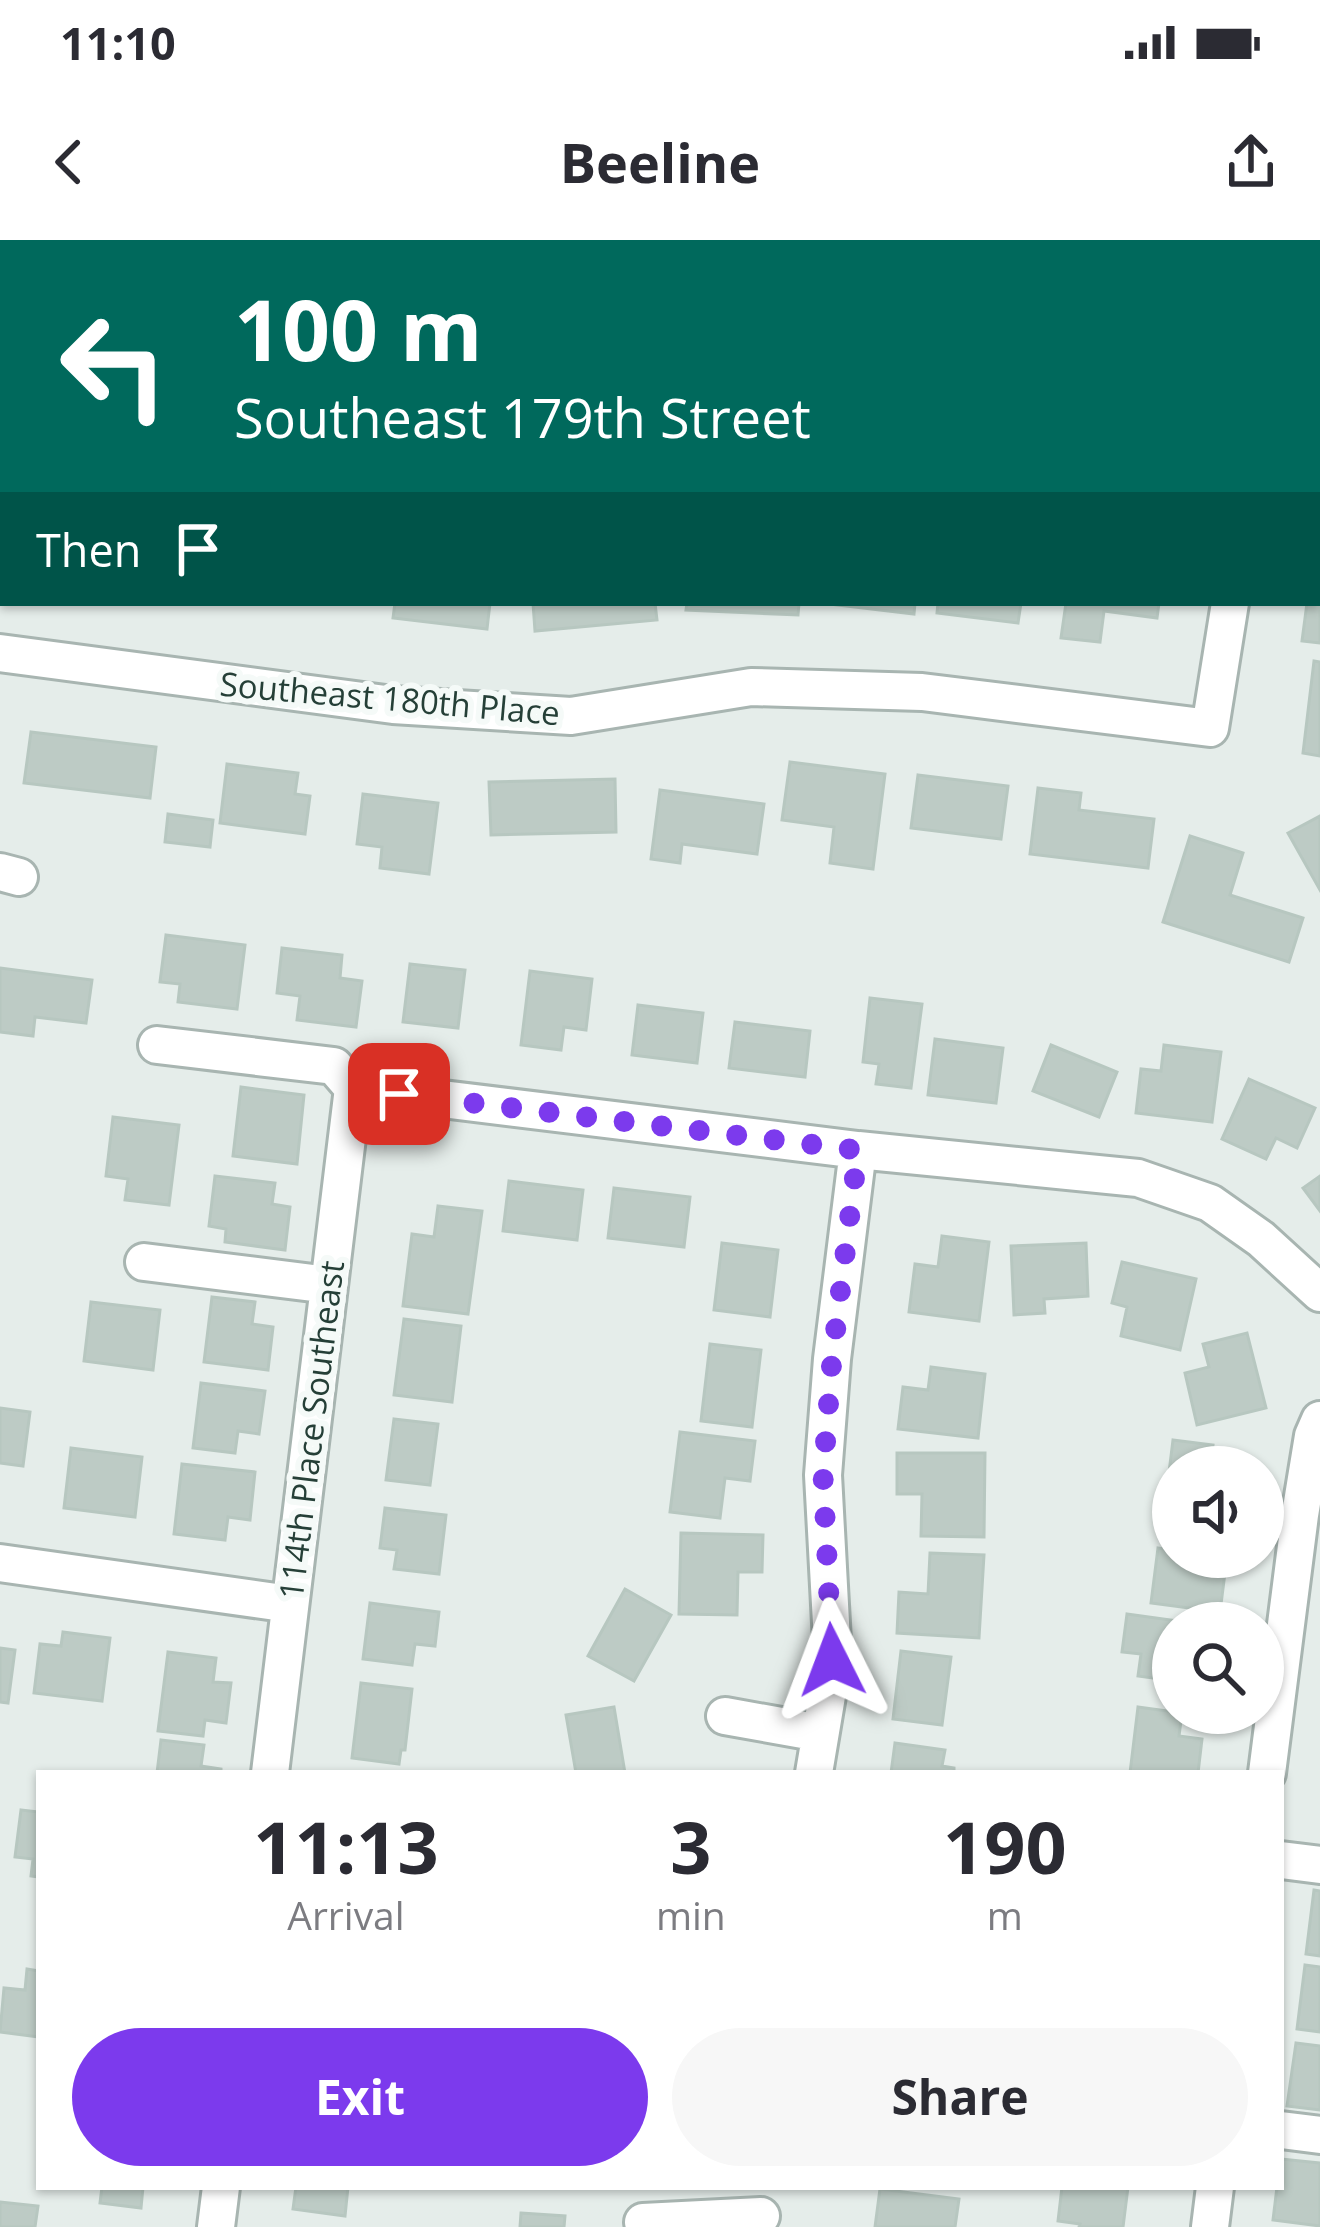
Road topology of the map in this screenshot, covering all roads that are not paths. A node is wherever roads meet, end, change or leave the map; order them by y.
1 (1230, 606) edge
2 (0, 653) edge
3 (157, 1045) dead end
4 (353, 1088) junction
5 (858, 1150) junction
6 (144, 1262) dead end
7 (329, 1285) junction
8 (1320, 1293) edge
9 (1320, 1420) edge
10 (0, 1563) edge
11 (1305, 1590) edge
12 (290, 1604) junction
13 (724, 1716) dead end
14 (820, 1733) junction
15 (270, 1770) edge
16 (814, 1770) edge
17 (1268, 1770) edge
18 (1284, 1860) edge
19 (1320, 1865) edge
20 (1284, 2130) edge
21 (1320, 2135) edge
22 (221, 2190) edge
23 (1215, 2190) edge
24 (643, 2212) edge
25 (761, 2216) dead end
26 (216, 2227) edge
27 (1210, 2227) edge

1 - 2 street, Southeast 180th Place
3 - 4 street
4 - 5 street
4 - 7 street, 114th Place Southeast
5 - 8 street
5 - 14 street
6 - 7 street
7 - 12 street, 114th Place Southeast
9 - 11 street
10 - 12 street
11 - 17 street
12 - 15 street, 114th Place Southeast
13 - 14 street
14 - 16 street
18 - 19 street
20 - 21 street
22 - 26 street
23 - 27 street
24 - 25 street

